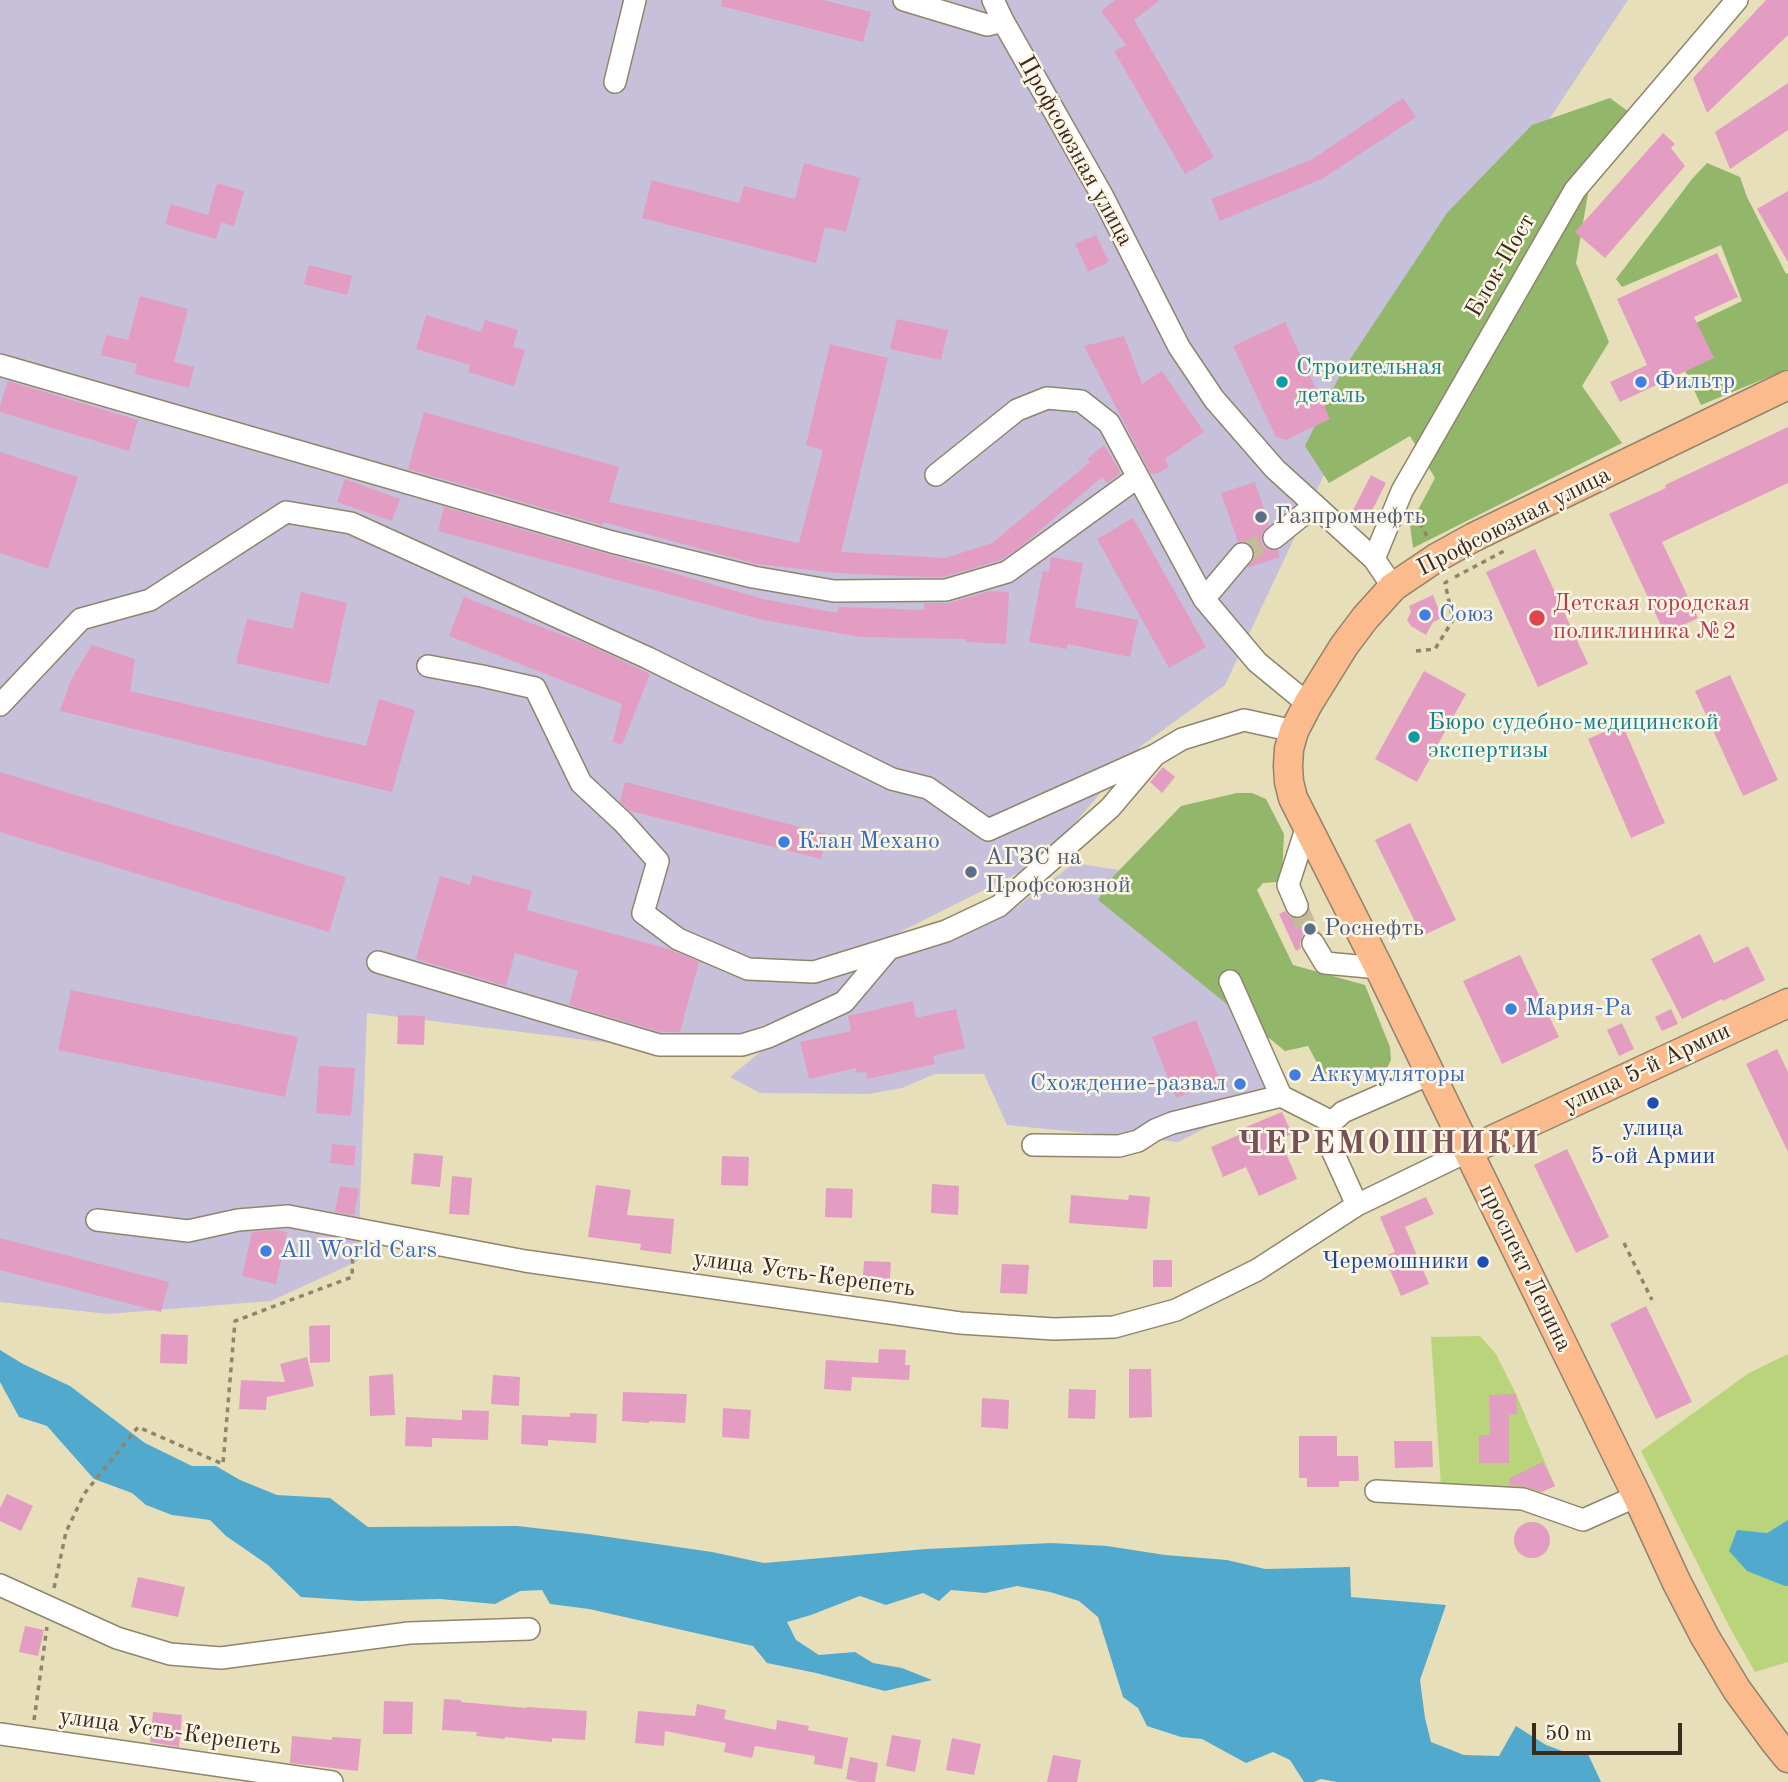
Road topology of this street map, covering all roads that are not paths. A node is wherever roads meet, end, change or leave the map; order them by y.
1 (635, 0) edge
2 (904, 0) edge
3 (993, 0) edge
4 (1737, 0) edge
5 (1003, 21) junction
6 (615, 82) dead end
7 (0, 365) edge
8 (1788, 385) edge
9 (936, 475) dead end
10 (1138, 477) junction
11 (1315, 505) junction
12 (1274, 538) tunnel mouth
13 (1242, 554) tunnel mouth
14 (1374, 559) junction
15 (1393, 587) junction
16 (1204, 599) junction
17 (428, 666) dead end
18 (1308, 704) junction
19 (0, 705) edge
20 (1294, 731) junction
21 (1155, 755) junction
22 (1288, 766) joint
23 (1307, 827) junction
24 (1297, 906) tunnel mouth
25 (1314, 943) tunnel mouth
26 (888, 950) junction
27 (378, 962) dead end
28 (1379, 968) junction
29 (1230, 981) dead end
30 (1788, 1003) edge
31 (1430, 1074) junction
32 (1280, 1096) junction
33 (1332, 1122) junction
34 (1034, 1145) dead end
35 (1468, 1152) junction
36 (1357, 1205) junction
37 (97, 1220) dead end
38 (1376, 1491) dead end
39 (1637, 1496) junction
40 (0, 1585) edge
41 (529, 1629) dead end
42 (0, 1734) edge
43 (1788, 1758) edge
44 (332, 1782) edge

1 - 6 street
2 - 5 street
3 - 5 street, Профсоюзная улица
4 - 14 street, Блок-Пост
5 - 11 street, Профсоюзная улица
7 - 10 street
8 - 15 main road, Профсоюзная улица
9 - 10 street
10 - 16 street
11 - 12 street
11 - 14 street, Профсоюзная улица
13 - 16 street
14 - 15 street
15 - 18 main road, Профсоюзная улица
16 - 18 street
17 - 26 street
18 - 20 main road, Профсоюзная улица
19 - 21 street
20 - 21 street
20 - 22 main road, Профсоюзная улица
21 - 26 street
22 - 23 main road, проспект Ленина
23 - 24 street
23 - 28 main road, проспект Ленина
25 - 28 street
26 - 27 street
28 - 31 main road, проспект Ленина
29 - 32 street
30 - 35 main road, улица 5-й Армии
31 - 33 street
31 - 35 main road, проспект Ленина
32 - 33 street
32 - 34 street
33 - 36 street
35 - 36 street, улица Усть-Керепеть
35 - 39 main road, проспект Ленина
36 - 37 street, улица Усть-Керепеть
38 - 39 street
39 - 43 main road, проспект Ленина
40 - 41 street
42 - 44 street, улица Усть-Керепеть

